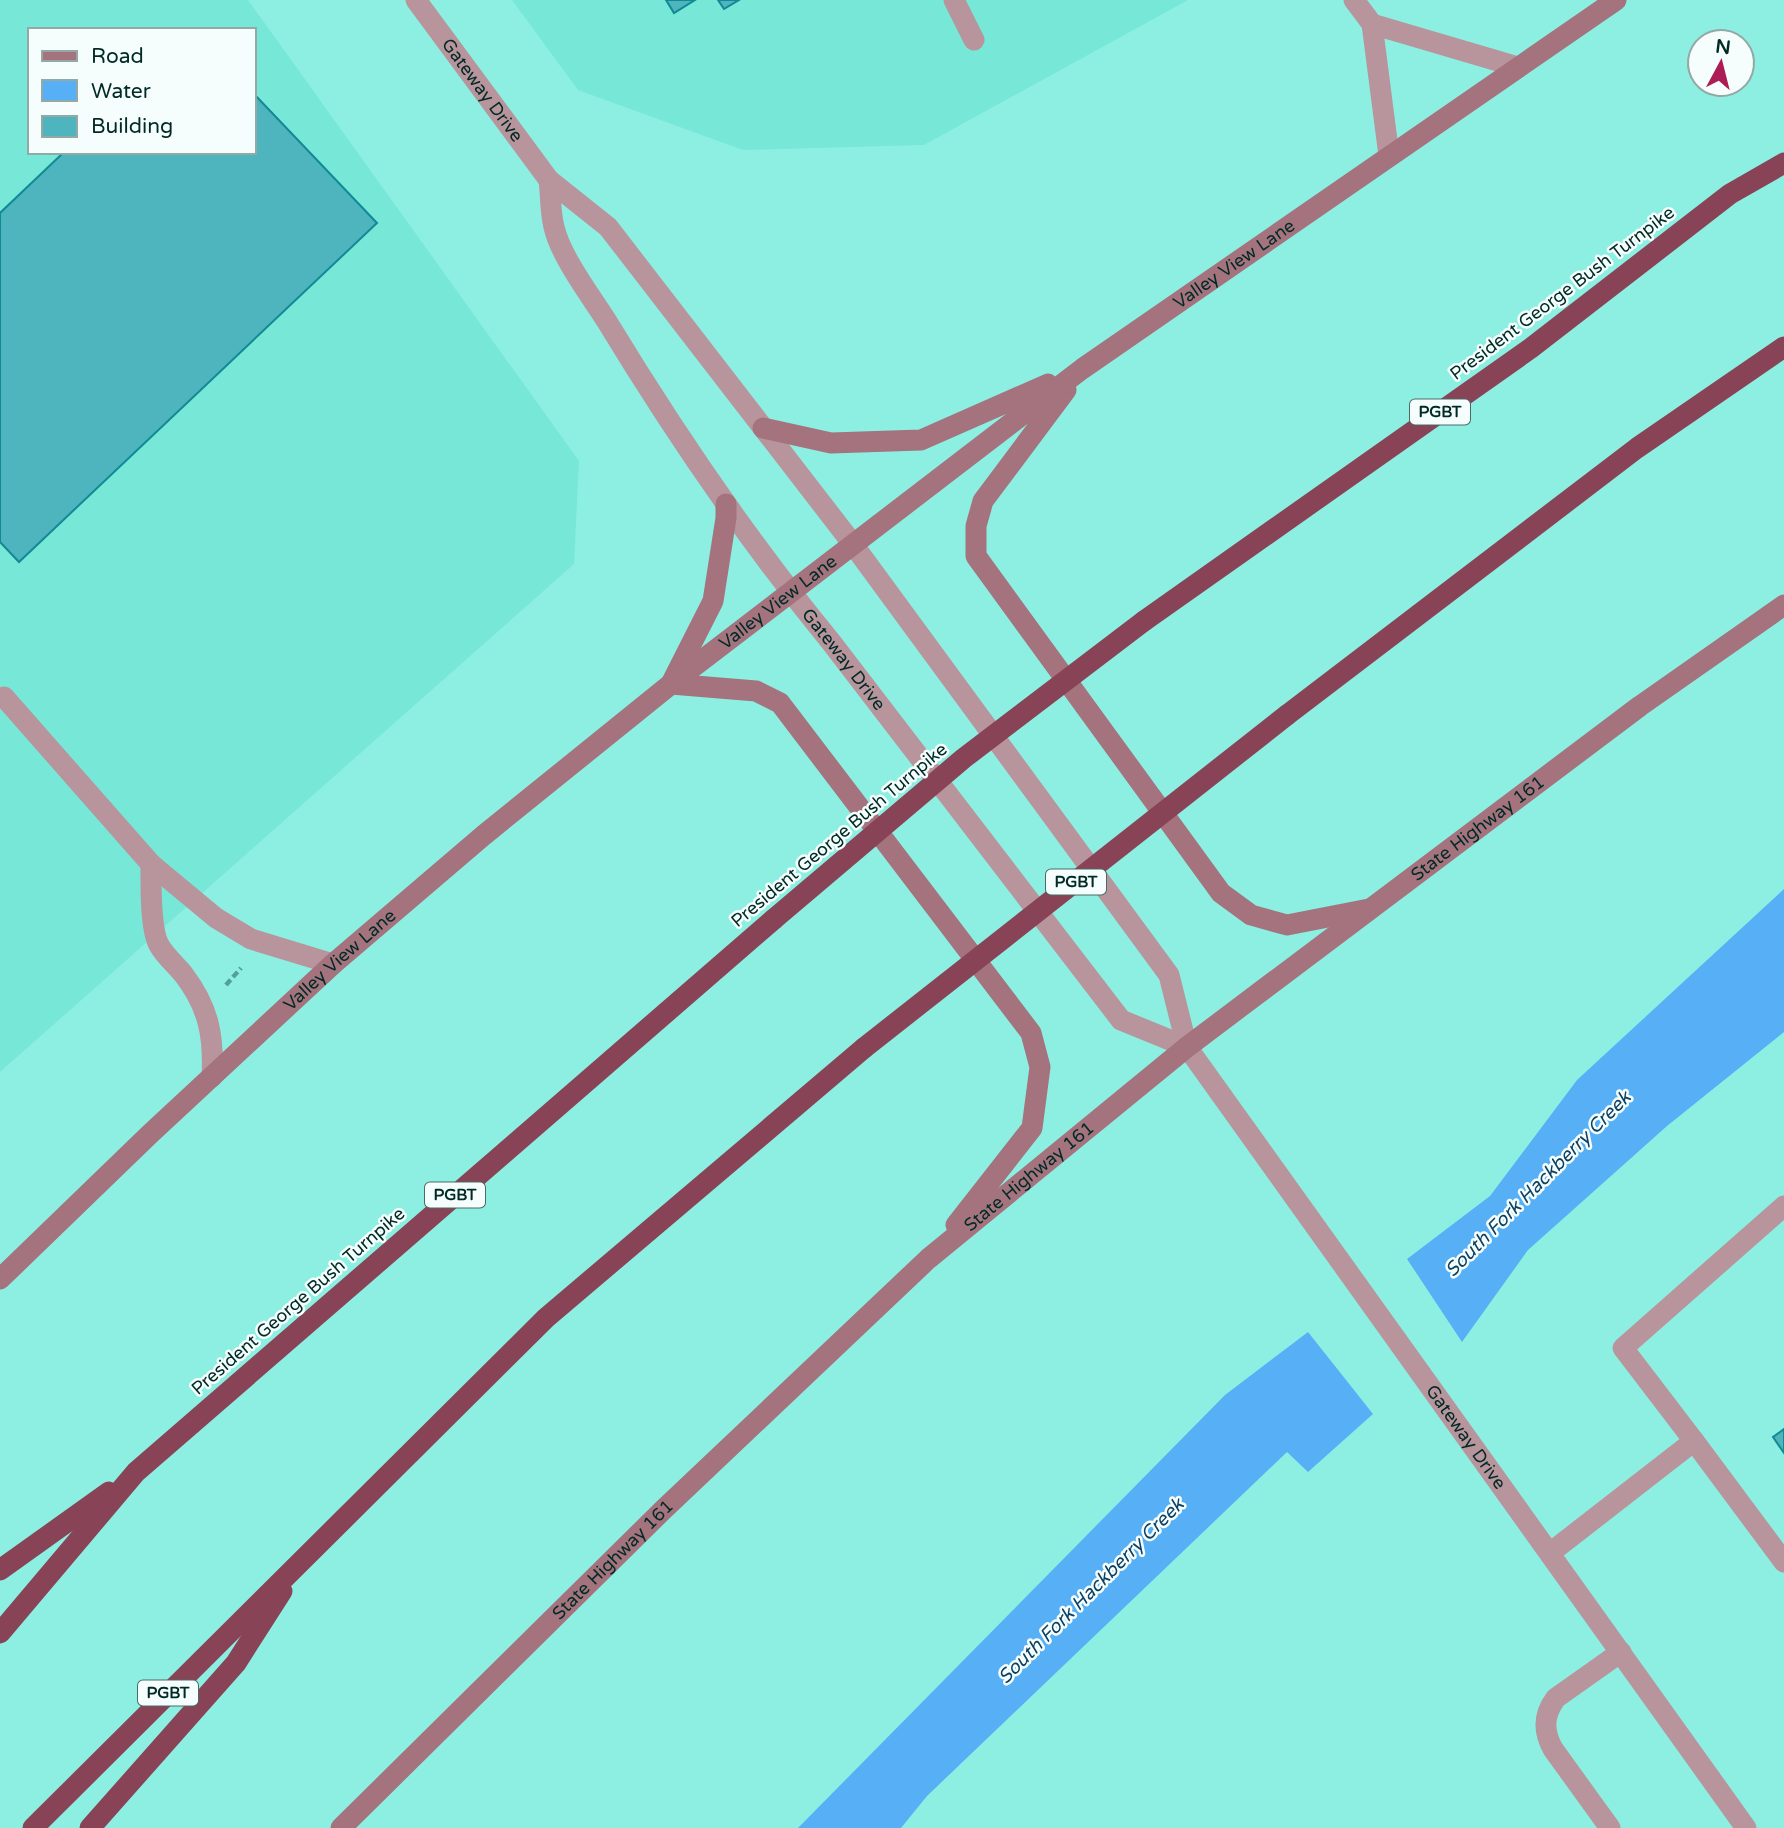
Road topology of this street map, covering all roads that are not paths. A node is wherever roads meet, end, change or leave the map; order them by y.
1 (416, 0) edge
2 (954, 0) edge
3 (1354, 0) edge
4 (1616, 0) edge
5 (1372, 24) junction
6 (974, 40) dead end
7 (1518, 67) junction
8 (1784, 149) edge
9 (1389, 156) junction
10 (1784, 163) edge
11 (549, 180) junction
12 (1730, 194) junction
13 (1784, 347) edge
14 (1082, 369) junction
15 (763, 428) junction
16 (726, 504) junction
17 (852, 544) junction
18 (790, 592) junction
19 (1784, 605) edge
20 (671, 684) junction
21 (4, 697) dead end
22 (151, 864) junction
23 (1374, 908) junction
24 (333, 964) junction
25 (1187, 1046) junction
26 (212, 1077) junction
27 (1784, 1206) edge
28 (928, 1259) junction
29 (0, 1279) edge
30 (1694, 1441) junction
31 (136, 1472) junction
32 (1550, 1553) junction
33 (303, 1557) junction
34 (1784, 1562) edge
35 (0, 1570) edge
36 (0, 1633) edge
37 (1621, 1652) junction
38 (33, 1828) edge
39 (90, 1828) edge
40 (341, 1828) edge
41 (1610, 1828) edge
42 (1745, 1828) edge

1 - 11 street, Gateway Drive
2 - 6 street
3 - 5 street
4 - 7 main road, Valley View Lane
5 - 7 street
5 - 9 street
7 - 9 main road, Valley View Lane
8 - 12 highway
9 - 14 main road, Valley View Lane
10 - 12 highway, President George Bush Turnpike / PGBT
11 - 15 street, Gateway Drive
11 - 16 street, Gateway Drive
12 - 31 highway, President George Bush Turnpike / PGBT, bridge
13 - 33 highway, PGBT, bridge
14 - 15 main road
14 - 17 main road, Valley View Lane
14 - 23 main road
15 - 17 street, Gateway Drive
16 - 18 street, Gateway Drive
16 - 20 main road
17 - 18 main road, Valley View Lane
17 - 25 street, Gateway Drive
18 - 20 main road, Valley View Lane
18 - 25 street, Gateway Drive
19 - 23 main road, State Highway 161
20 - 24 main road, Valley View Lane
20 - 28 main road
21 - 22 street
22 - 24 street
22 - 26 street
23 - 25 main road, State Highway 161
24 - 26 main road, Valley View Lane
25 - 28 main road, State Highway 161
25 - 32 street, Gateway Drive
26 - 29 main road, Valley View Lane
27 - 30 street
28 - 40 main road, State Highway 161
30 - 32 street
30 - 34 street
31 - 35 highway
31 - 36 highway, President George Bush Turnpike / PGBT
32 - 37 street, Gateway Drive
33 - 38 highway, PGBT
33 - 39 highway
37 - 41 street
37 - 42 street, Gateway Drive

